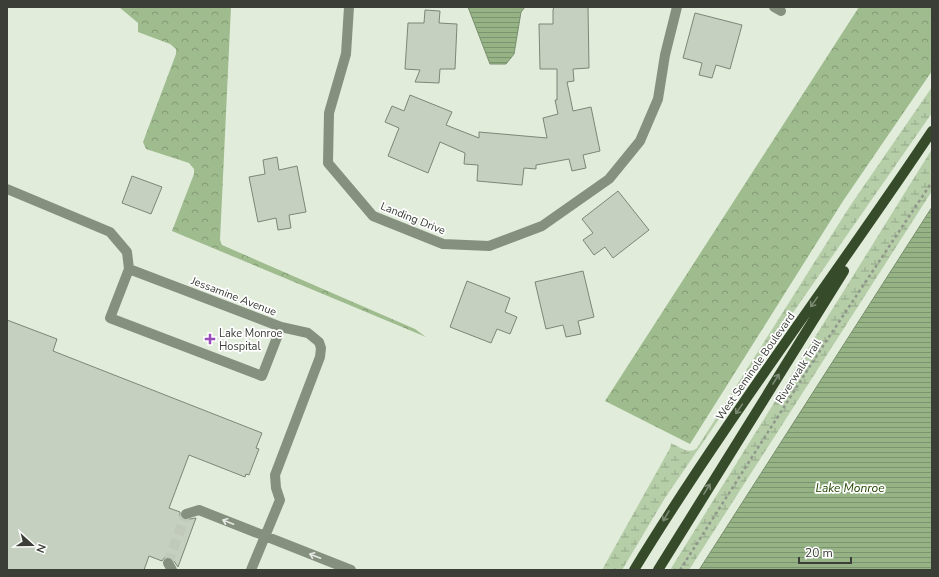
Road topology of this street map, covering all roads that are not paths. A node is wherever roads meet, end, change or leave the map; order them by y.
1 (349, 7) edge
2 (677, 7) edge
3 (932, 131) edge
4 (900, 179) junction
5 (7, 189) edge
6 (129, 269) junction
7 (281, 327) junction
8 (186, 514) dead end
9 (264, 537) junction
10 (251, 570) edge
11 (351, 570) edge
12 (634, 570) edge
13 (658, 570) edge

1 - 2 street, Landing Drive
3 - 4 main road, West Seminole Boulevard
4 -> 12 main road, West Seminole Boulevard
13 -> 4 main road, West Seminole Boulevard
5 - 6 street
6 - 7 street, Jessamine Avenue
6 - 7 street, Jessamine Avenue
7 - 9 street
9 -> 8 street
9 - 10 street
11 -> 9 street

